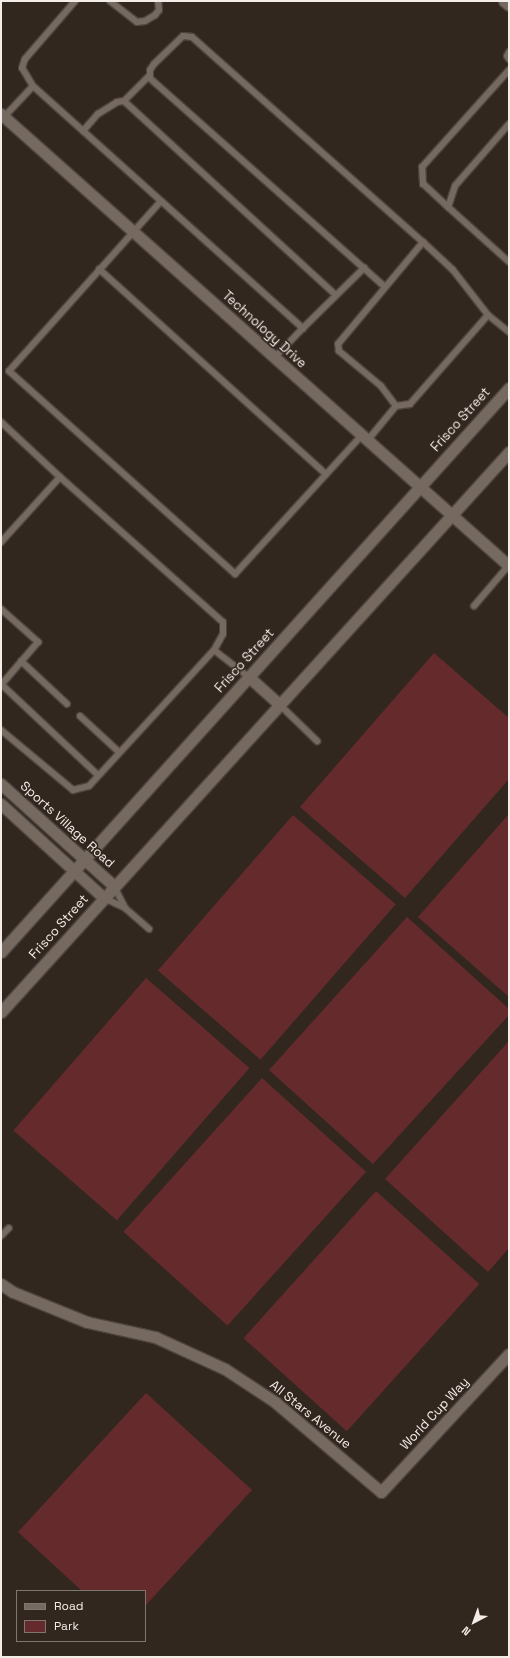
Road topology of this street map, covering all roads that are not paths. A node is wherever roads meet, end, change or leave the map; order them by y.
1 (75, 1) edge
2 (110, 1) edge
3 (158, 1) edge
4 (504, 1) edge
5 (509, 5) edge
6 (509, 52) edge
7 (509, 59) edge
8 (509, 70) edge
9 (148, 76) junction
10 (33, 86) junction
11 (124, 102) junction
12 (3, 116) edge
13 (509, 124) edge
14 (83, 131) junction
15 (161, 201) junction
16 (448, 207) junction
17 (132, 231) junction
18 (423, 242) junction
19 (509, 262) edge
20 (364, 268) junction
21 (99, 269) junction
22 (385, 287) junction
23 (336, 295) junction
24 (488, 315) junction
25 (303, 328) junction
26 (509, 332) edge
27 (274, 358) junction
28 (509, 388) edge
29 (396, 406) junction
30 (1, 422) edge
31 (364, 439) junction
32 (509, 452) edge
33 (326, 474) junction
34 (60, 477) junction
35 (419, 488) junction
36 (450, 515) junction
37 (1, 542) edge
38 (509, 566) edge
39 (474, 606) dead end
40 (1, 609) edge
41 (214, 650) junction
42 (21, 661) junction
43 (250, 678) junction
44 (1, 685) edge
45 (67, 704) dead end
46 (280, 705) junction
47 (80, 716) dead end
48 (1, 730) edge
49 (317, 741) dead end
50 (119, 752) junction
51 (98, 775) junction
52 (1, 784) edge
53 (1, 804) edge
54 (85, 860) junction
55 (74, 871) junction
56 (114, 886) junction
57 (104, 898) junction
58 (125, 908) junction
59 (149, 929) dead end
60 (1, 952) edge
61 (1, 1012) edge
62 (9, 1228) dead end
63 (1, 1236) edge
64 (1, 1284) edge
65 (1, 1291) edge
66 (13, 1292) junction
67 (509, 1354) edge
68 (381, 1492) joint

1 - 10 lane
2 - 3 lane
4 - 5 street
6 - 7 lane
8 - 16 lane
9 - 11 lane
9 - 18 lane
9 - 20 lane
10 - 12 lane
10 - 14 lane
11 - 14 lane
11 - 23 lane
12 - 17 street, Technology Drive
13 - 16 lane
14 - 15 lane
15 - 17 lane
15 - 25 lane
16 - 19 lane
17 - 21 lane
17 - 27 street, Technology Drive
18 - 22 lane
18 - 24 lane
20 - 22 lane
20 - 23 lane
21 - 33 lane
21 - 33 lane
22 - 29 lane
23 - 25 lane
24 - 26 lane
24 - 29 lane
25 - 27 lane
27 - 31 street, Technology Drive
28 - 35 street, Frisco Street
29 - 31 lane
30 - 34 lane
31 - 33 lane
31 - 35 street, Technology Drive
32 - 36 street, Frisco Street
34 - 37 lane
34 - 41 lane
35 - 36 street, Technology Drive
35 - 43 street, Frisco Street
36 - 38 street, Technology Drive
36 - 46 street, Frisco Street
38 - 39 lane
40 - 42 lane
41 - 43 lane
41 - 50 lane
42 - 44 lane
42 - 45 lane
43 - 46 street
43 - 54 street, Frisco Street
44 - 51 lane
46 - 49 lane
46 - 56 street, Frisco Street
47 - 50 lane
48 - 51 lane
50 - 51 lane
52 - 54 street, Sports Village Road
53 - 55 street
54 - 55 street, Frisco Street
54 - 56 street, Sports Village Road
55 - 57 street
55 - 60 street, Frisco Street
56 - 57 street, Frisco Street
56 - 58 lane
57 - 58 lane
57 - 61 street, Frisco Street
58 - 59 lane
62 - 63 lane
64 - 66 street, All Stars Avenue
65 - 66 street, All Stars Avenue
66 - 68 street, All Stars Avenue
67 - 68 street, World Cup Way

